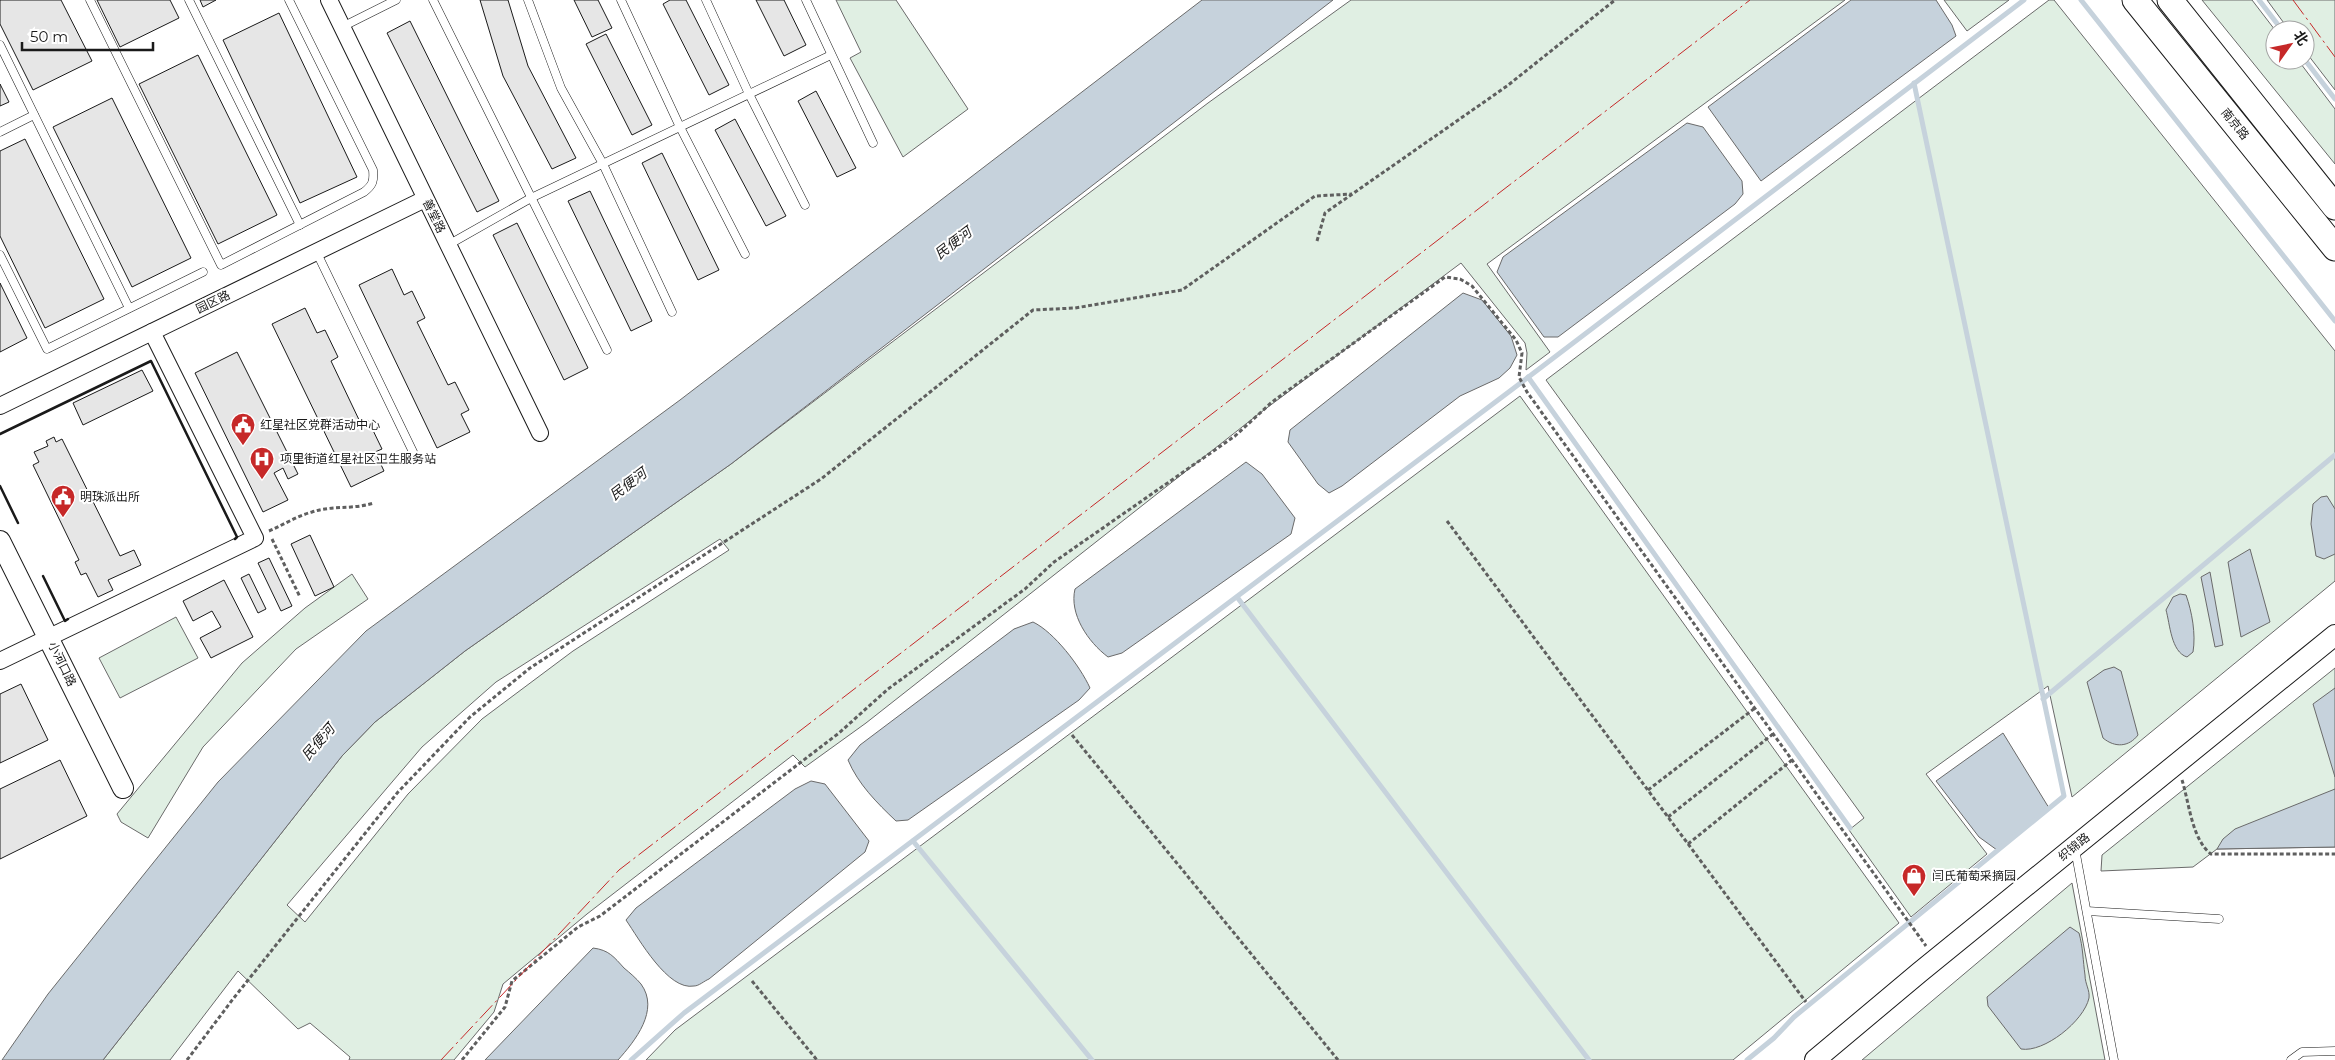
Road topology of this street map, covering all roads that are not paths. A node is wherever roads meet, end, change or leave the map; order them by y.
1 (90, 0) edge
2 (190, 0) edge
3 (289, 0) edge
4 (329, 0) edge
5 (396, 0) edge
6 (433, 0) edge
7 (528, 0) edge
8 (621, 0) edge
9 (706, 0) edge
10 (806, 0) edge
11 (2135, 0) edge
12 (2170, 0) edge
13 (342, 27) junction
14 (0, 44) edge
15 (831, 55) junction
16 (749, 94) junction
17 (34, 115) junction
18 (680, 127) junction
19 (0, 132) edge
20 (874, 143) dead end
21 (603, 164) junction
22 (426, 198) junction
23 (531, 198) junction
24 (805, 205) dead end
25 (2335, 207) edge
26 (300, 225) junction
27 (448, 245) junction
28 (2335, 248) edge
29 (316, 251) junction
30 (0, 254) edge
31 (745, 254) dead end
32 (203, 272) dead end
33 (129, 308) junction
34 (672, 312) dead end
35 (152, 332) junction
36 (607, 350) dead end
37 (0, 406) edge
38 (540, 433) dead end
39 (414, 454) dead end
40 (0, 541) edge
41 (2335, 635) edge
42 (48, 638) junction
43 (0, 661) edge
44 (123, 788) dead end
45 (2074, 847) junction
46 (2087, 911) junction
47 (2218, 919) dead end
48 (2335, 1051) edge
49 (1815, 1060) edge
50 (2114, 1060) edge
51 (2291, 1060) edge

1 - 26 lane
2 - 26 lane
3 - 26 lane
4 - 13 street, 善堂路
5 - 13 lane
6 - 23 lane
7 - 21 lane
8 - 18 lane
9 - 16 lane
10 - 15 lane
11 - 28 main road, 南京路
12 - 25 main road
13 - 22 street, 善堂路
14 - 17 lane
15 - 16 lane
15 - 20 lane
16 - 18 lane
16 - 24 lane
17 - 19 lane
17 - 33 lane
18 - 21 lane
18 - 31 lane
21 - 23 lane
21 - 34 lane
22 - 27 street, 善堂路
22 - 29 street, 园区路
23 - 27 lane
23 - 36 lane
27 - 38 street, 善堂路
29 - 35 street, 园区路
29 - 39 lane
30 - 33 lane
32 - 33 lane
35 - 37 street, 园区路
35 - 42 street
40 - 42 street, 小河口路
41 - 45 street, 织锦路
42 - 43 street
42 - 44 street, 小河口路
45 - 46 lane
45 - 49 street, 织锦路
46 - 47 lane
46 - 50 lane
48 - 51 lane

